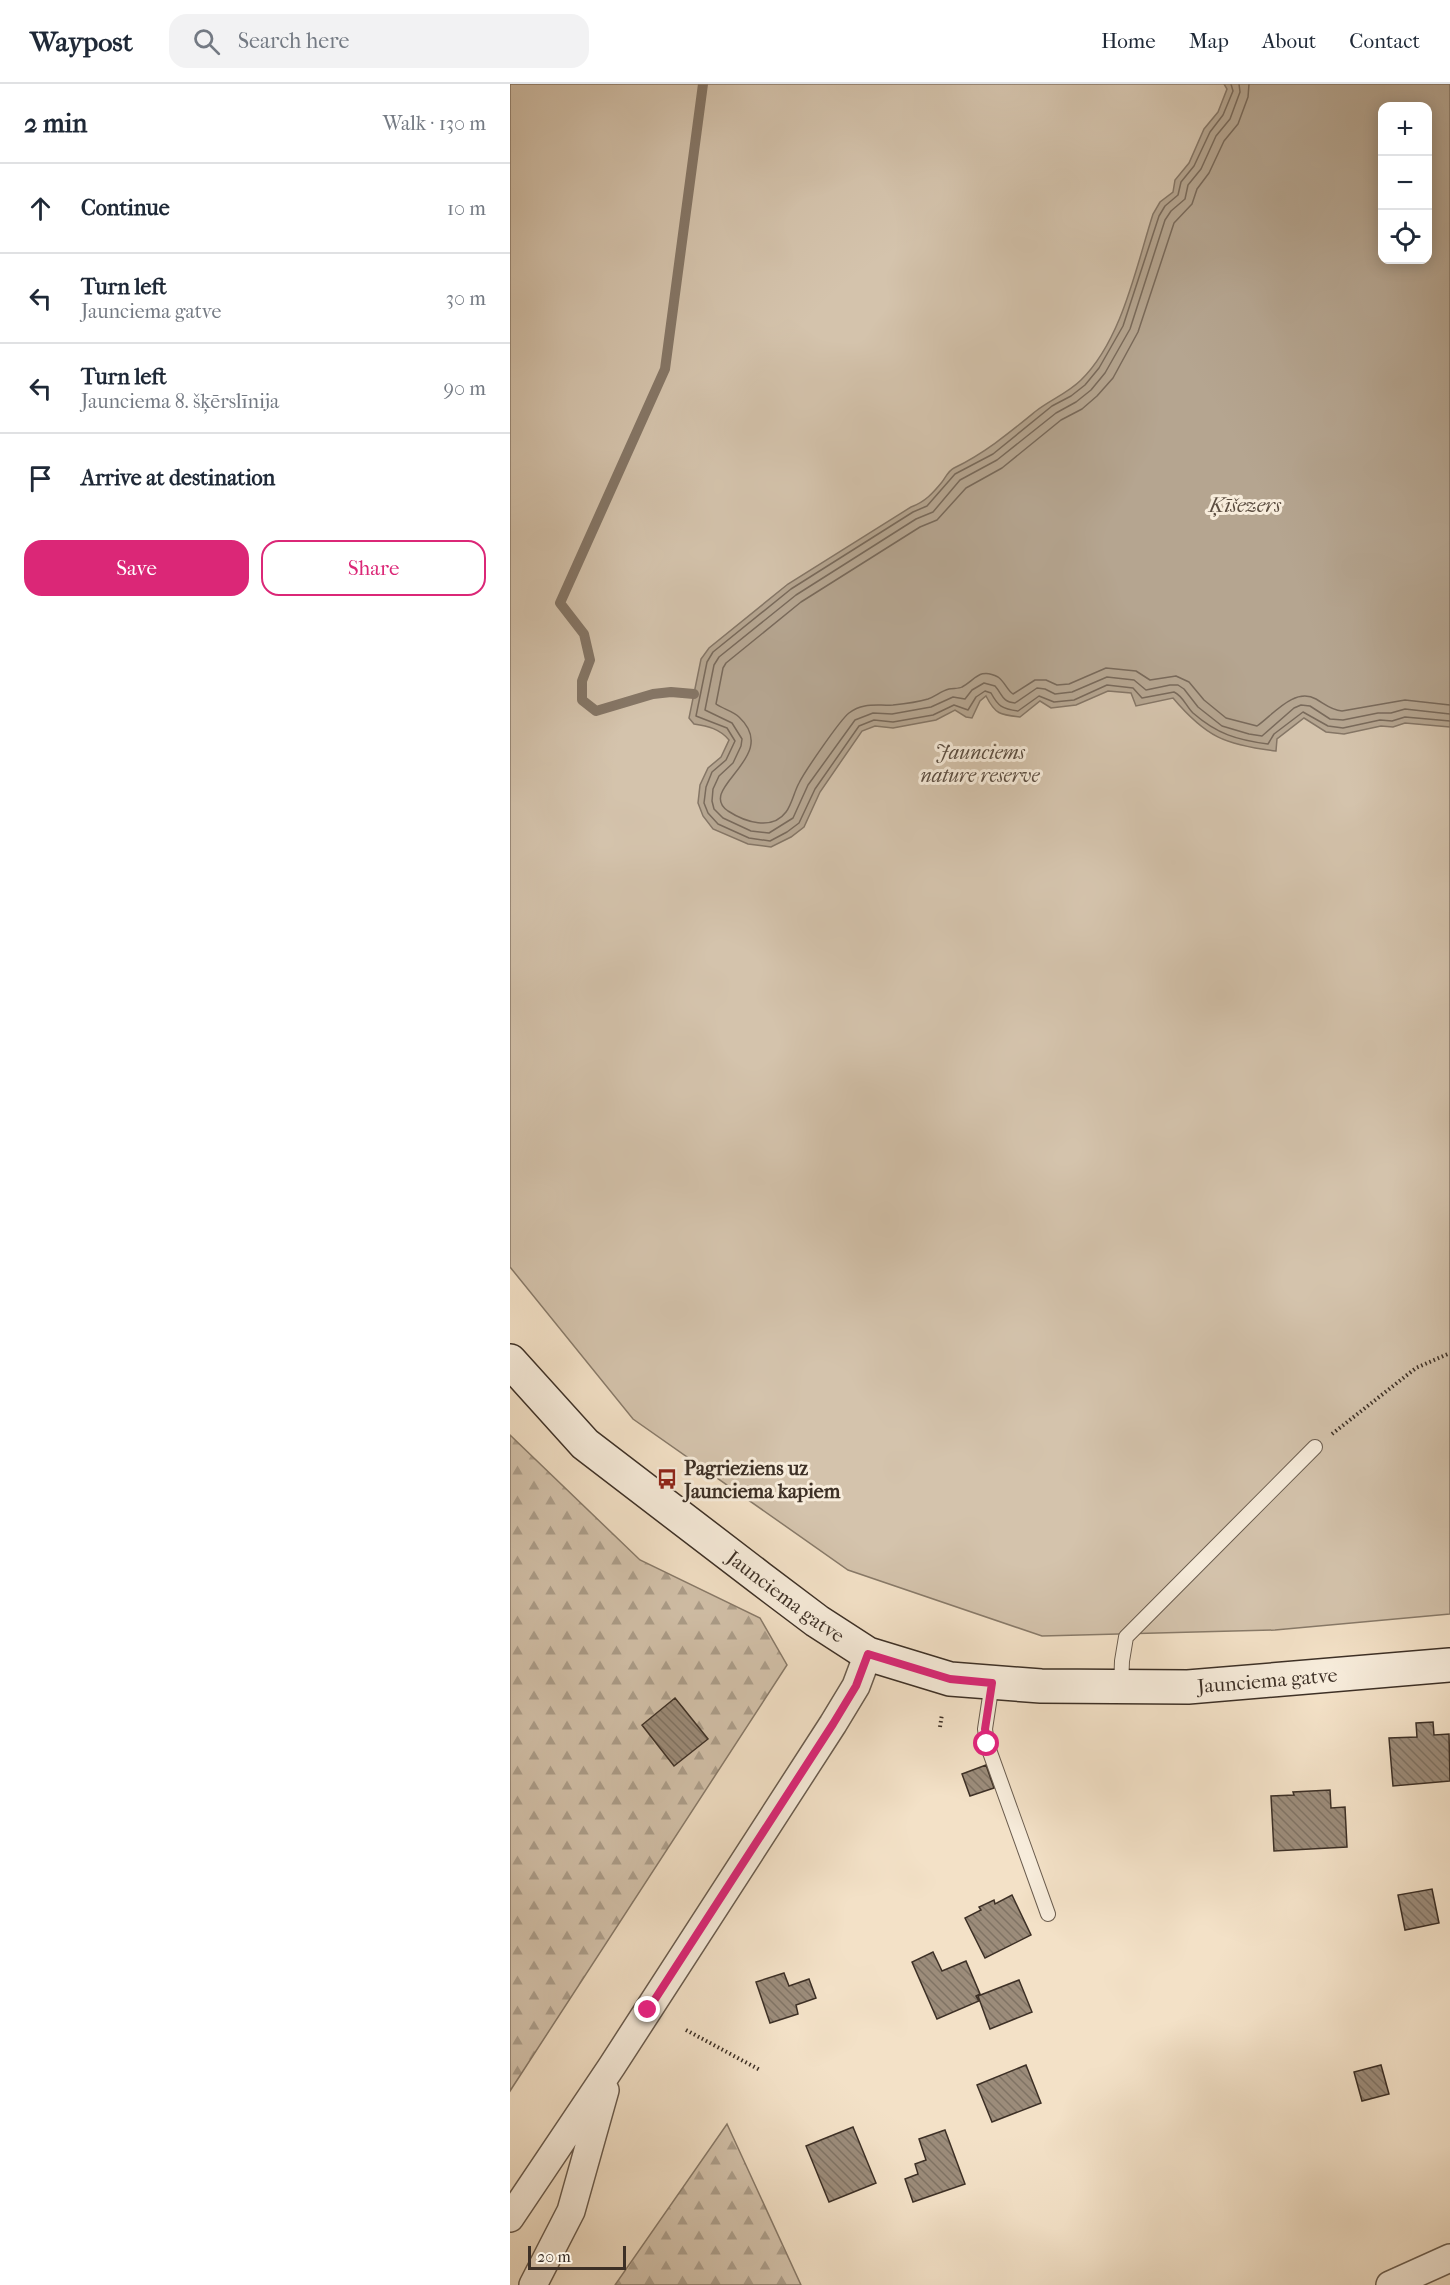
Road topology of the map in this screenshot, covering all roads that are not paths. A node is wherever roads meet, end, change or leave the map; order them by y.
1 (510, 1361) edge
2 (1315, 1447) road end
3 (868, 1654) junction
4 (1450, 1665) edge
5 (992, 1683) junction
6 (1122, 1687) junction
7 (1048, 1914) dead end
8 (612, 2066) junction
9 (510, 2218) edge
10 (1450, 2258) edge
11 (532, 2285) edge
12 (1390, 2285) edge

1 - 3 main road, Jaunciema gatve
2 - 6 lane
3 - 5 main road, Jaunciema gatve
3 - 8 street
4 - 6 main road, Jaunciema gatve
5 - 6 main road, Jaunciema gatve
5 - 7 lane
8 - 9 street
8 - 11 street
10 - 12 street

